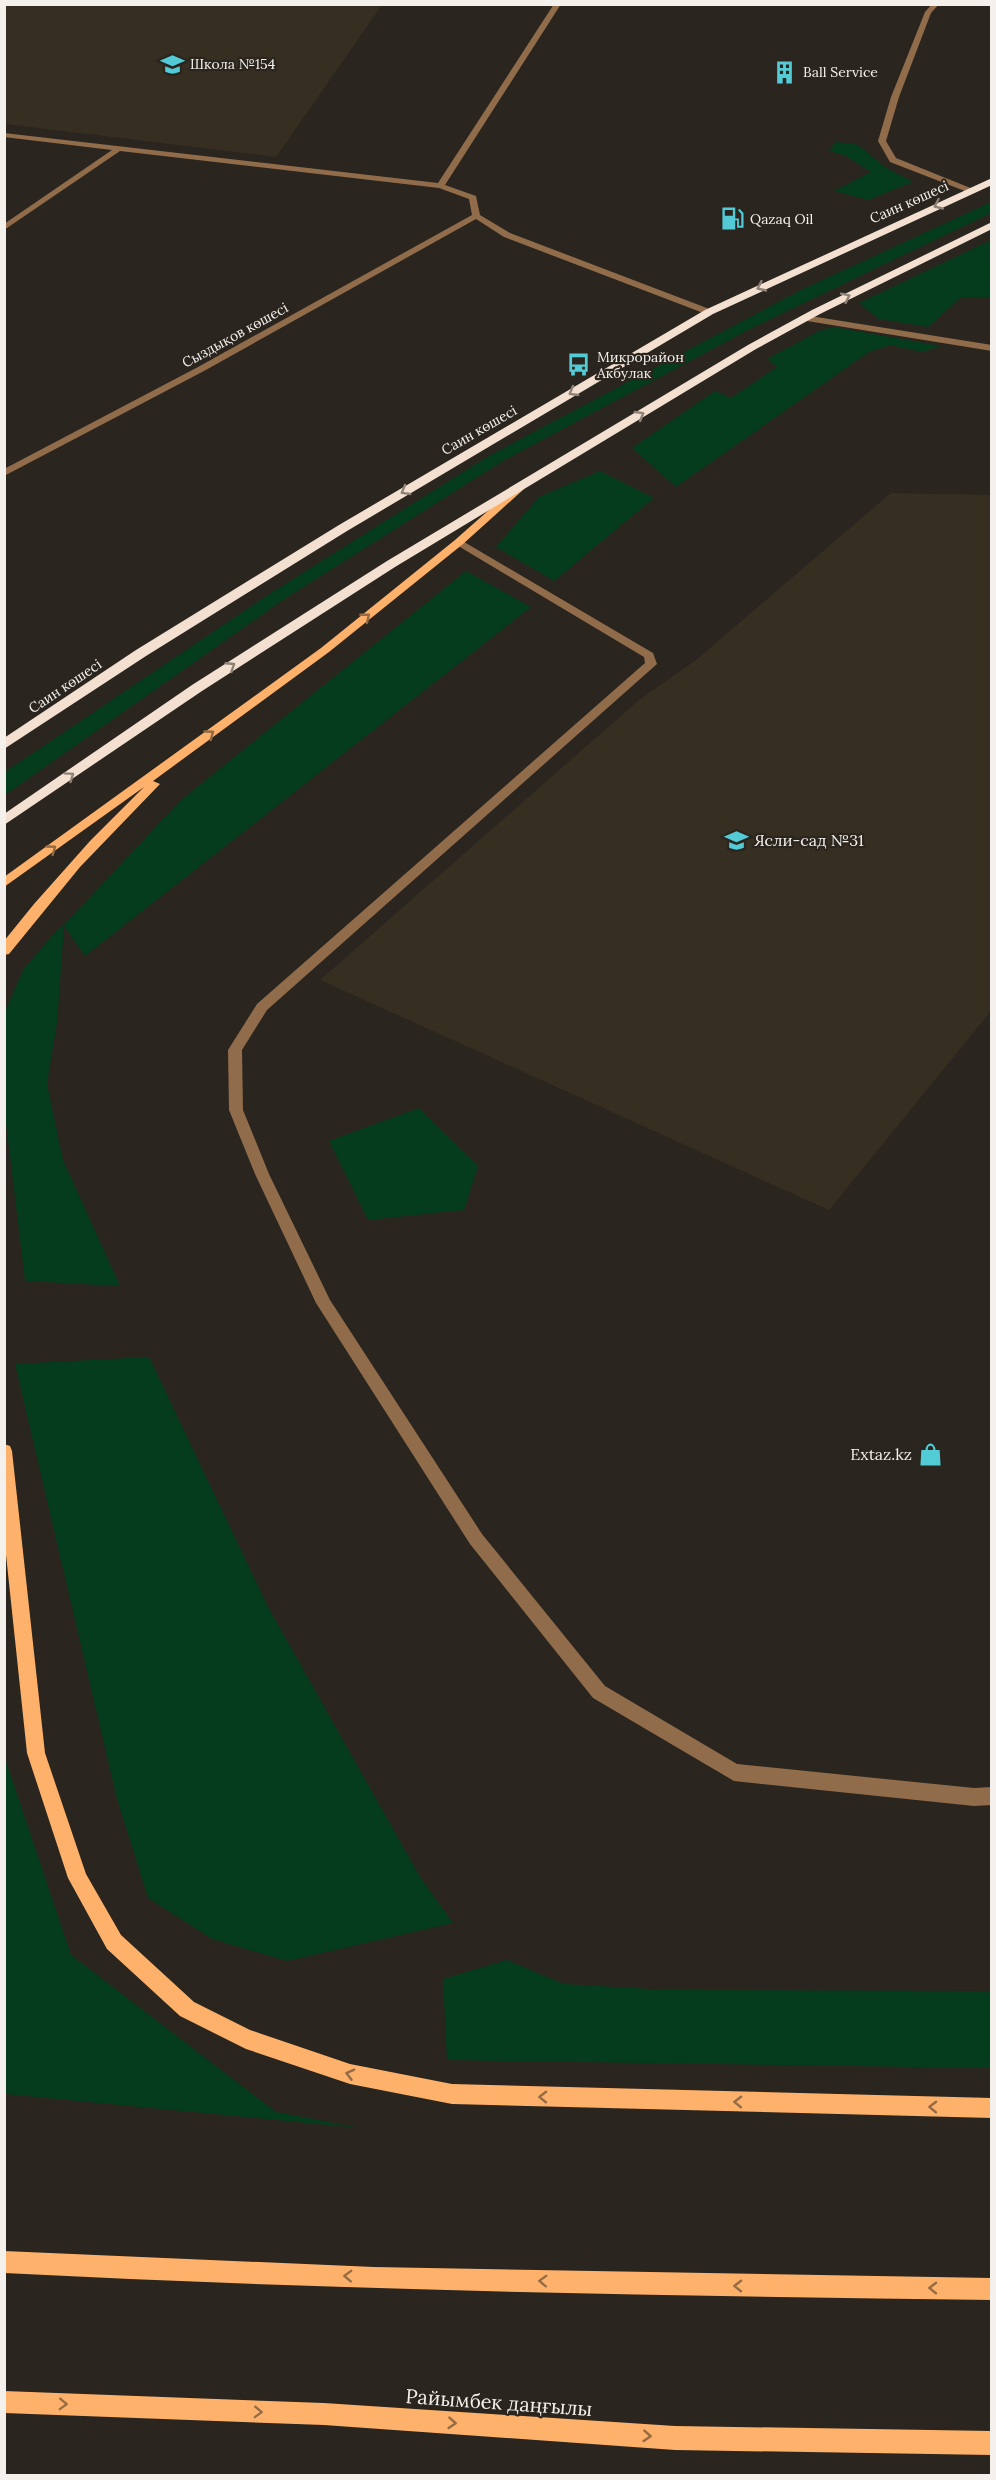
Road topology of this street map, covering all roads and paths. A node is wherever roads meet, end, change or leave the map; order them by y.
1 (558, 4) edge
2 (936, 4) edge
3 (4, 135) edge
4 (118, 149) junction
5 (992, 182) edge
6 (440, 186) junction
7 (970, 191) junction
8 (476, 216) junction
9 (992, 225) edge
10 (4, 228) edge
11 (709, 312) junction
12 (804, 318) junction
13 (992, 348) edge
14 (4, 473) edge
15 (519, 489) junction
16 (459, 542) junction
17 (4, 745) edge
18 (191, 747) junction
19 (4, 821) edge
20 (4, 883) edge
21 (4, 951) edge
22 (4, 1452) edge
23 (992, 1797) edge
24 (992, 2108) edge
25 (4, 2262) edge
26 (992, 2289) edge
27 (4, 2402) edge
28 (992, 2443) edge

1 - 6 street
2 - 7 street
3 - 4 street
4 - 6 street
4 - 10 street
5 - 7 highway, Саин көшесі
6 - 8 street
7 -> 11 highway, Саин көшесі
8 - 11 street
8 - 14 street, Сыздықов көшесі
12 -> 9 highway
11 -> 17 highway, Саин көшесі
12 - 13 street
15 -> 12 highway
15 - 16 main road
19 -> 15 highway
18 -> 16 main road
16 - 23 street
20 -> 18 main road
18 - 21 main road
24 -> 22 main road
26 -> 25 main road
27 -> 28 main road, Райымбек даңғылы

